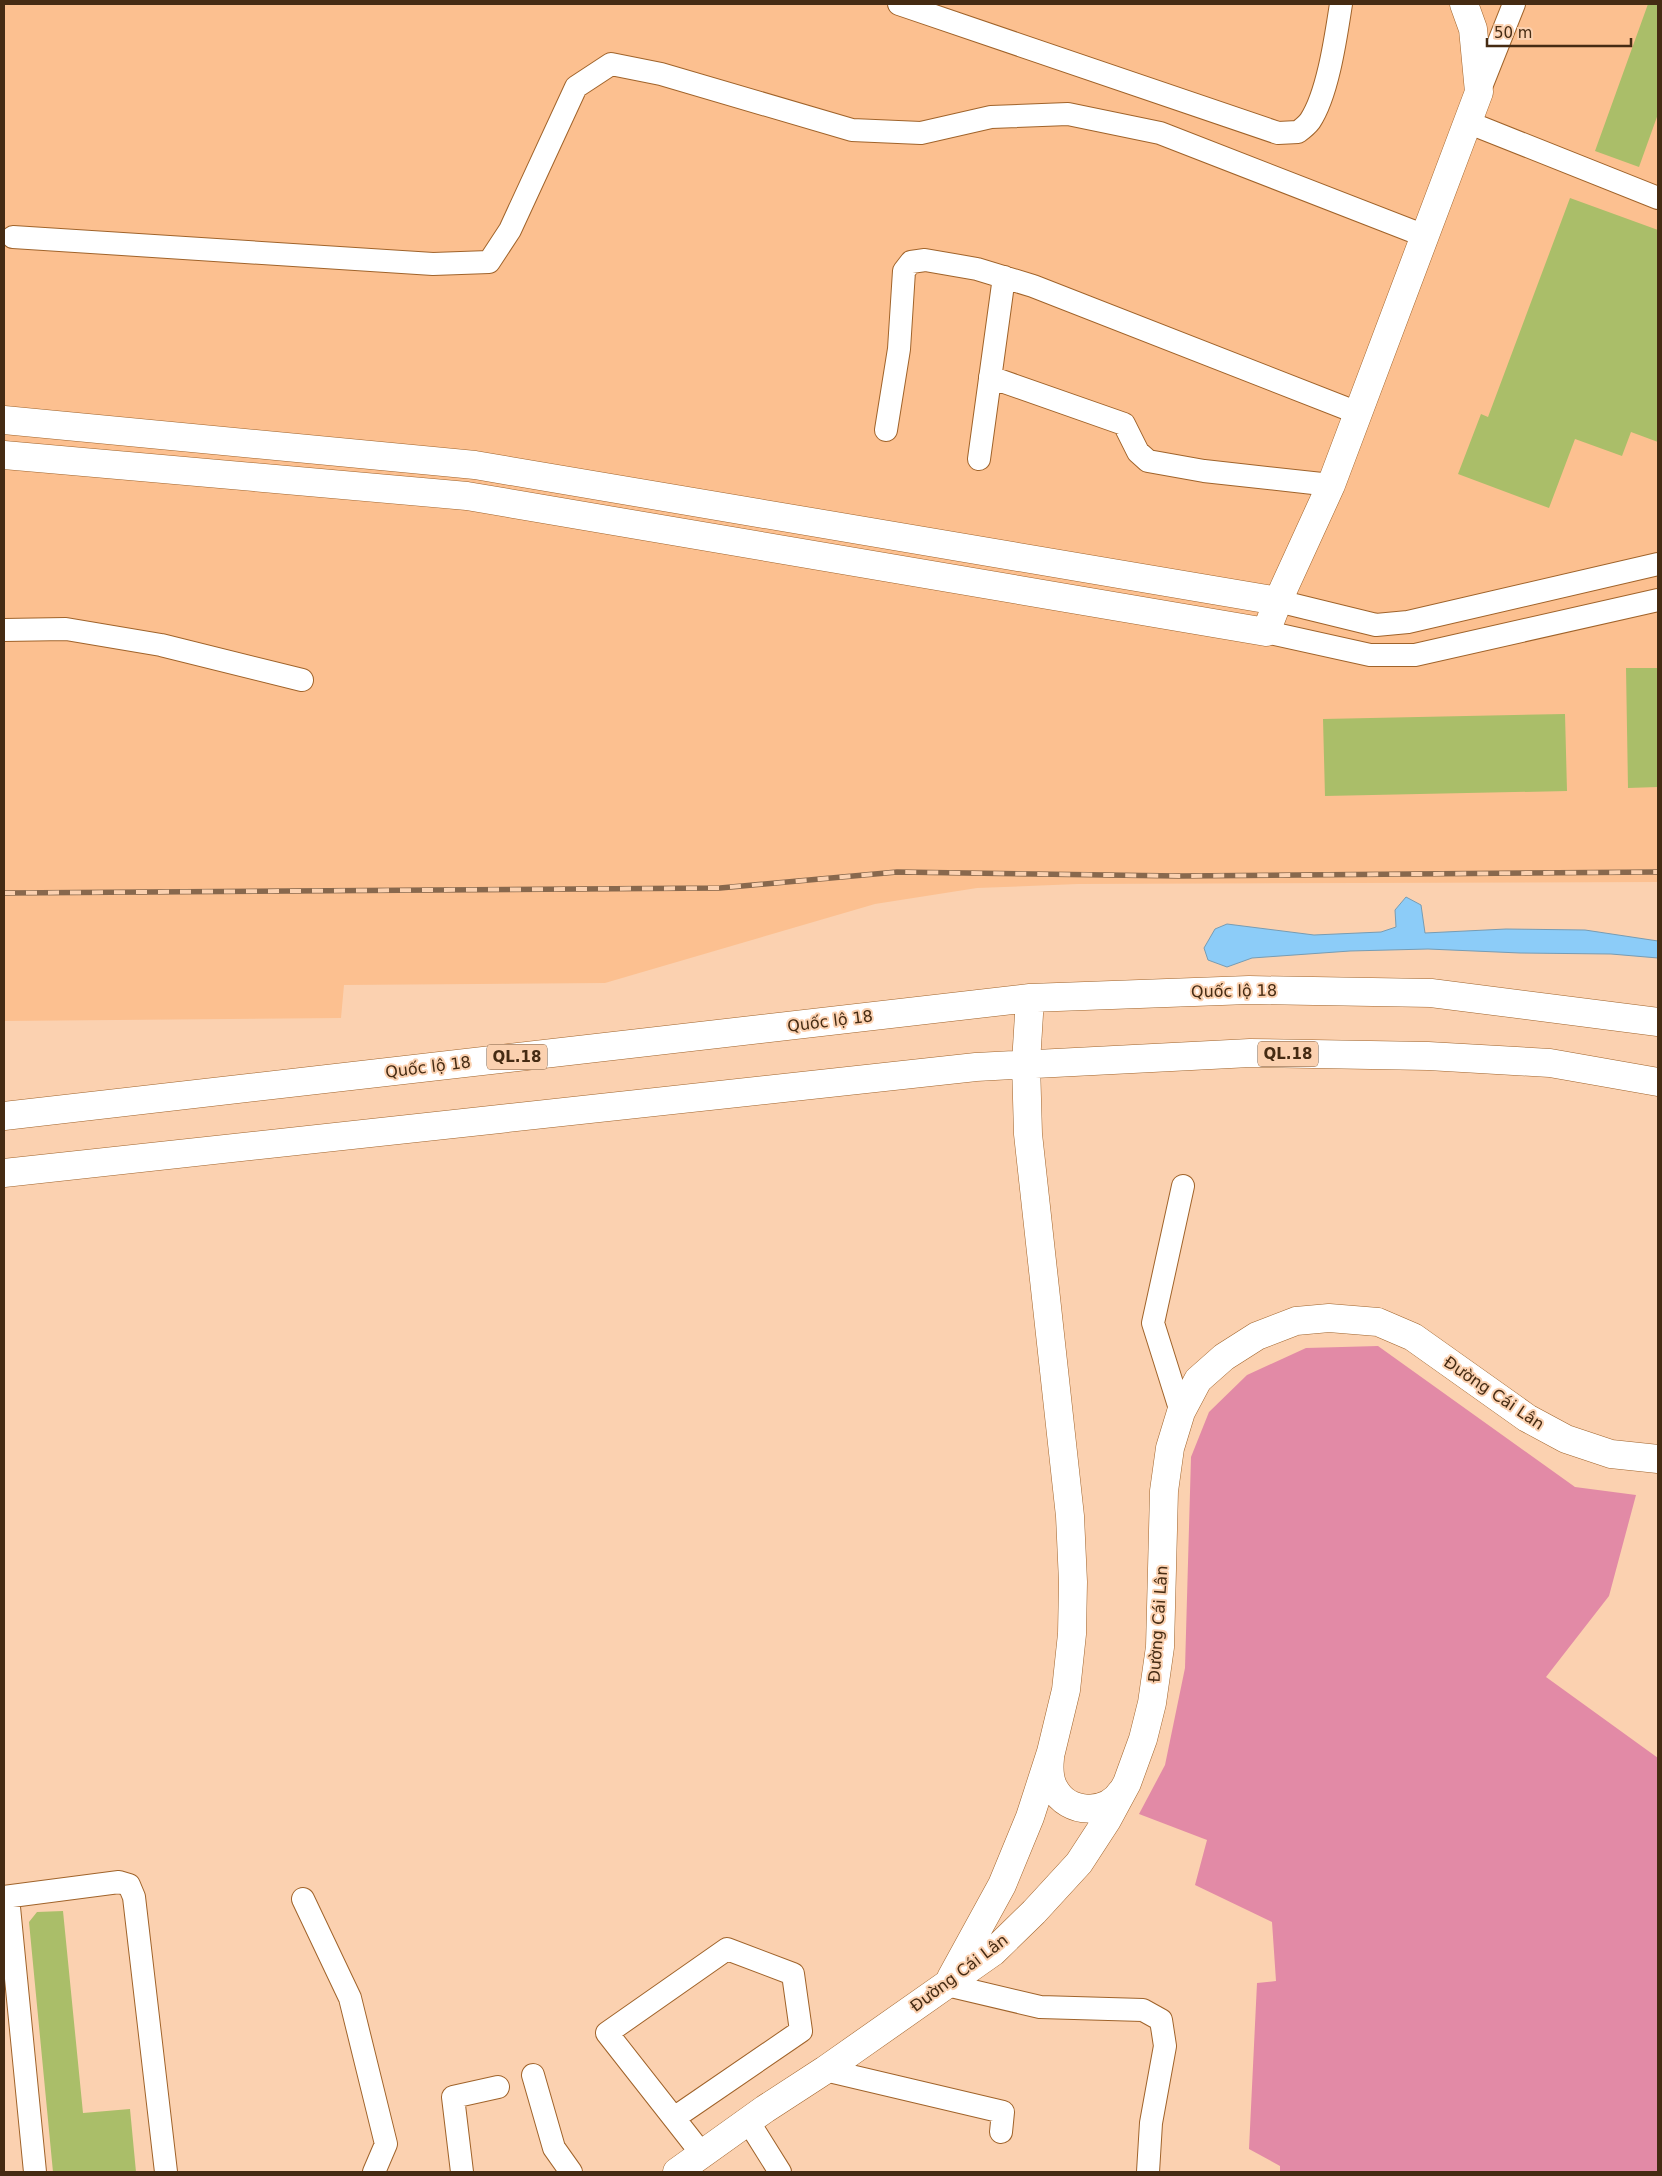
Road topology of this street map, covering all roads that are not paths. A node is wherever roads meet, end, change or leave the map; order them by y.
1 (1342, 4) edge
2 (1464, 4) edge
3 (1514, 4) edge
4 (910, 5) edge
5 (1479, 92) junction
6 (1467, 122) junction
7 (1658, 198) edge
8 (1425, 236) junction
9 (13, 237) dead end
10 (1004, 277) junction
11 (990, 377) junction
12 (1358, 413) junction
13 (4, 420) edge
14 (886, 430) dead end
15 (4, 454) edge
16 (979, 459) dead end
17 (1331, 485) junction
18 (1658, 564) edge
19 (1658, 600) edge
20 (1278, 601) junction
21 (4, 630) edge
22 (1266, 632) junction
23 (302, 680) dead end
24 (1030, 998) junction
25 (1658, 1022) edge
26 (1026, 1064) junction
27 (1658, 1082) edge
28 (4, 1116) edge
29 (4, 1173) edge
30 (1183, 1186) dead end
31 (1181, 1412) junction
32 (1658, 1459) edge
33 (1051, 1752) junction
34 (1127, 1783) junction
35 (6, 1897) edge
36 (303, 1899) dead end
37 (947, 1985) junction
38 (12, 2018) edge
39 (825, 2070) junction
40 (533, 2076) dead end
41 (498, 2087) dead end
42 (674, 2118) junction
43 (748, 2121) junction
44 (1001, 2132) dead end
45 (702, 2154) junction
46 (35, 2172) edge
47 (166, 2172) edge
48 (374, 2172) edge
49 (462, 2172) edge
50 (571, 2172) edge
51 (677, 2172) edge
52 (780, 2172) edge
53 (1148, 2172) edge

1 - 4 street
2 - 5 main road
3 - 5 street
5 - 6 main road
6 - 7 street
6 - 8 main road
8 - 9 street
8 - 12 main road
10 - 11 street
10 - 12 street
10 - 14 street
11 - 16 street
11 - 17 street
12 - 17 main road
13 - 20 main road
15 - 22 main road
17 - 20 main road
18 - 20 street
19 - 22 street
20 - 22 main road
21 - 23 street
24 - 25 main road, Quốc lộ 18 / QL.18
24 - 26 main road
24 - 28 main road, Quốc lộ 18 / QL.18
26 - 27 main road, QL.18
26 - 29 main road, QL.18
26 - 33 main road
30 - 31 street
31 - 32 main road, Đường Cái Lân
31 - 34 main road, Đường Cái Lân
33 - 34 main road
33 - 37 main road
34 - 37 main road, Đường Cái Lân
35 - 38 street
35 - 47 street
36 - 48 street
37 - 39 main road, Đường Cái Lân
37 - 53 street
38 - 46 street
39 - 43 main road, Đường Cái Lân
39 - 44 street
40 - 50 street
41 - 49 street
42 - 42 street
42 - 45 street
43 - 45 main road, Đường Cái Lân
43 - 52 street
45 - 51 main road, Đường Cái Lân

